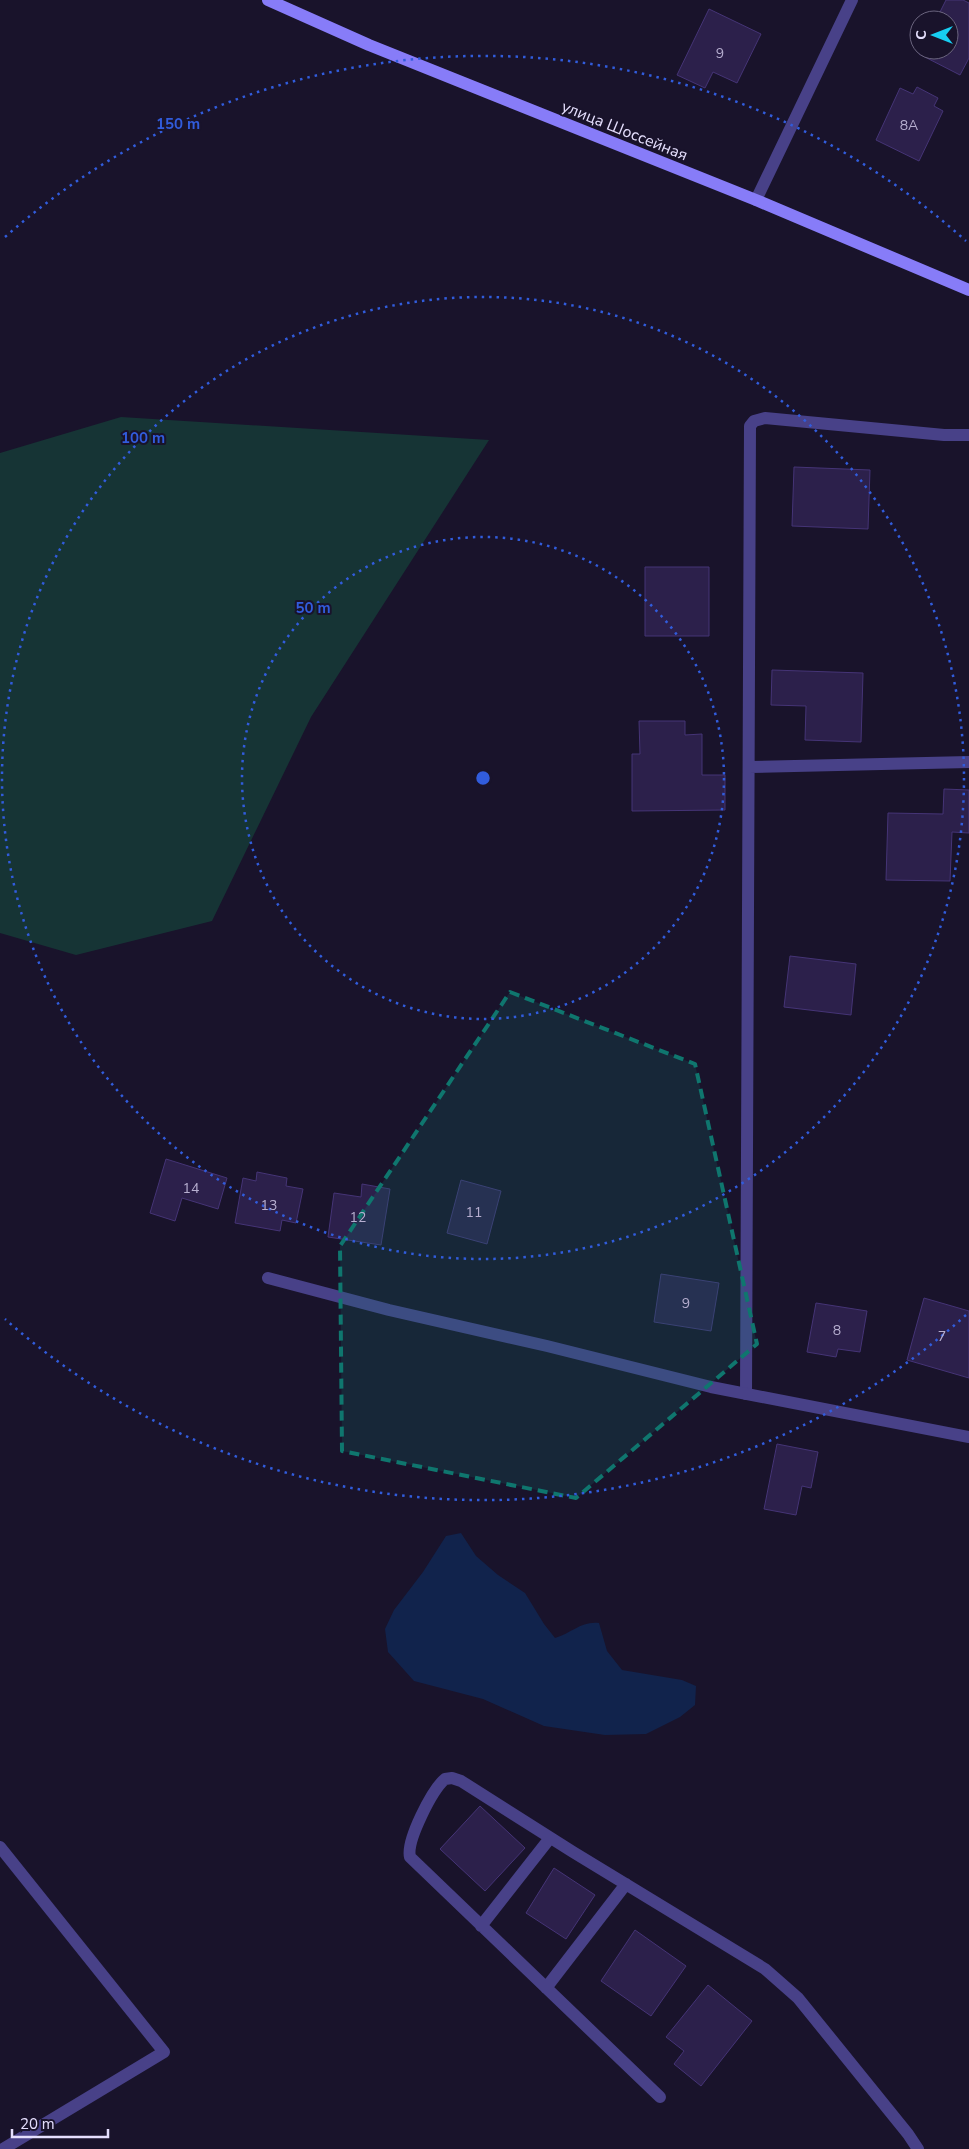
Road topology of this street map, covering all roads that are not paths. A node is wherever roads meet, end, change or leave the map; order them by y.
1 (268, 0) edge
2 (852, 0) edge
3 (756, 200) junction
4 (969, 290) edge
5 (969, 435) edge
6 (969, 762) edge
7 (749, 766) junction
8 (268, 1278) dead end
9 (746, 1394) junction
10 (969, 1437) edge
11 (550, 1838) junction
12 (0, 1847) edge
13 (626, 1884) junction
14 (481, 1926) junction
15 (546, 1988) junction
16 (660, 2097) dead end
17 (3, 2149) edge
18 (918, 2149) edge

1 - 3 street, улица Шоссейная
2 - 3 street
3 - 4 street, улица Шоссейная
5 - 7 street
6 - 7 street
7 - 9 street
8 - 9 street
9 - 10 street
11 - 13 street
11 - 14 street
11 - 14 street
12 - 17 street
13 - 15 street
13 - 18 street
14 - 15 street
15 - 16 street

